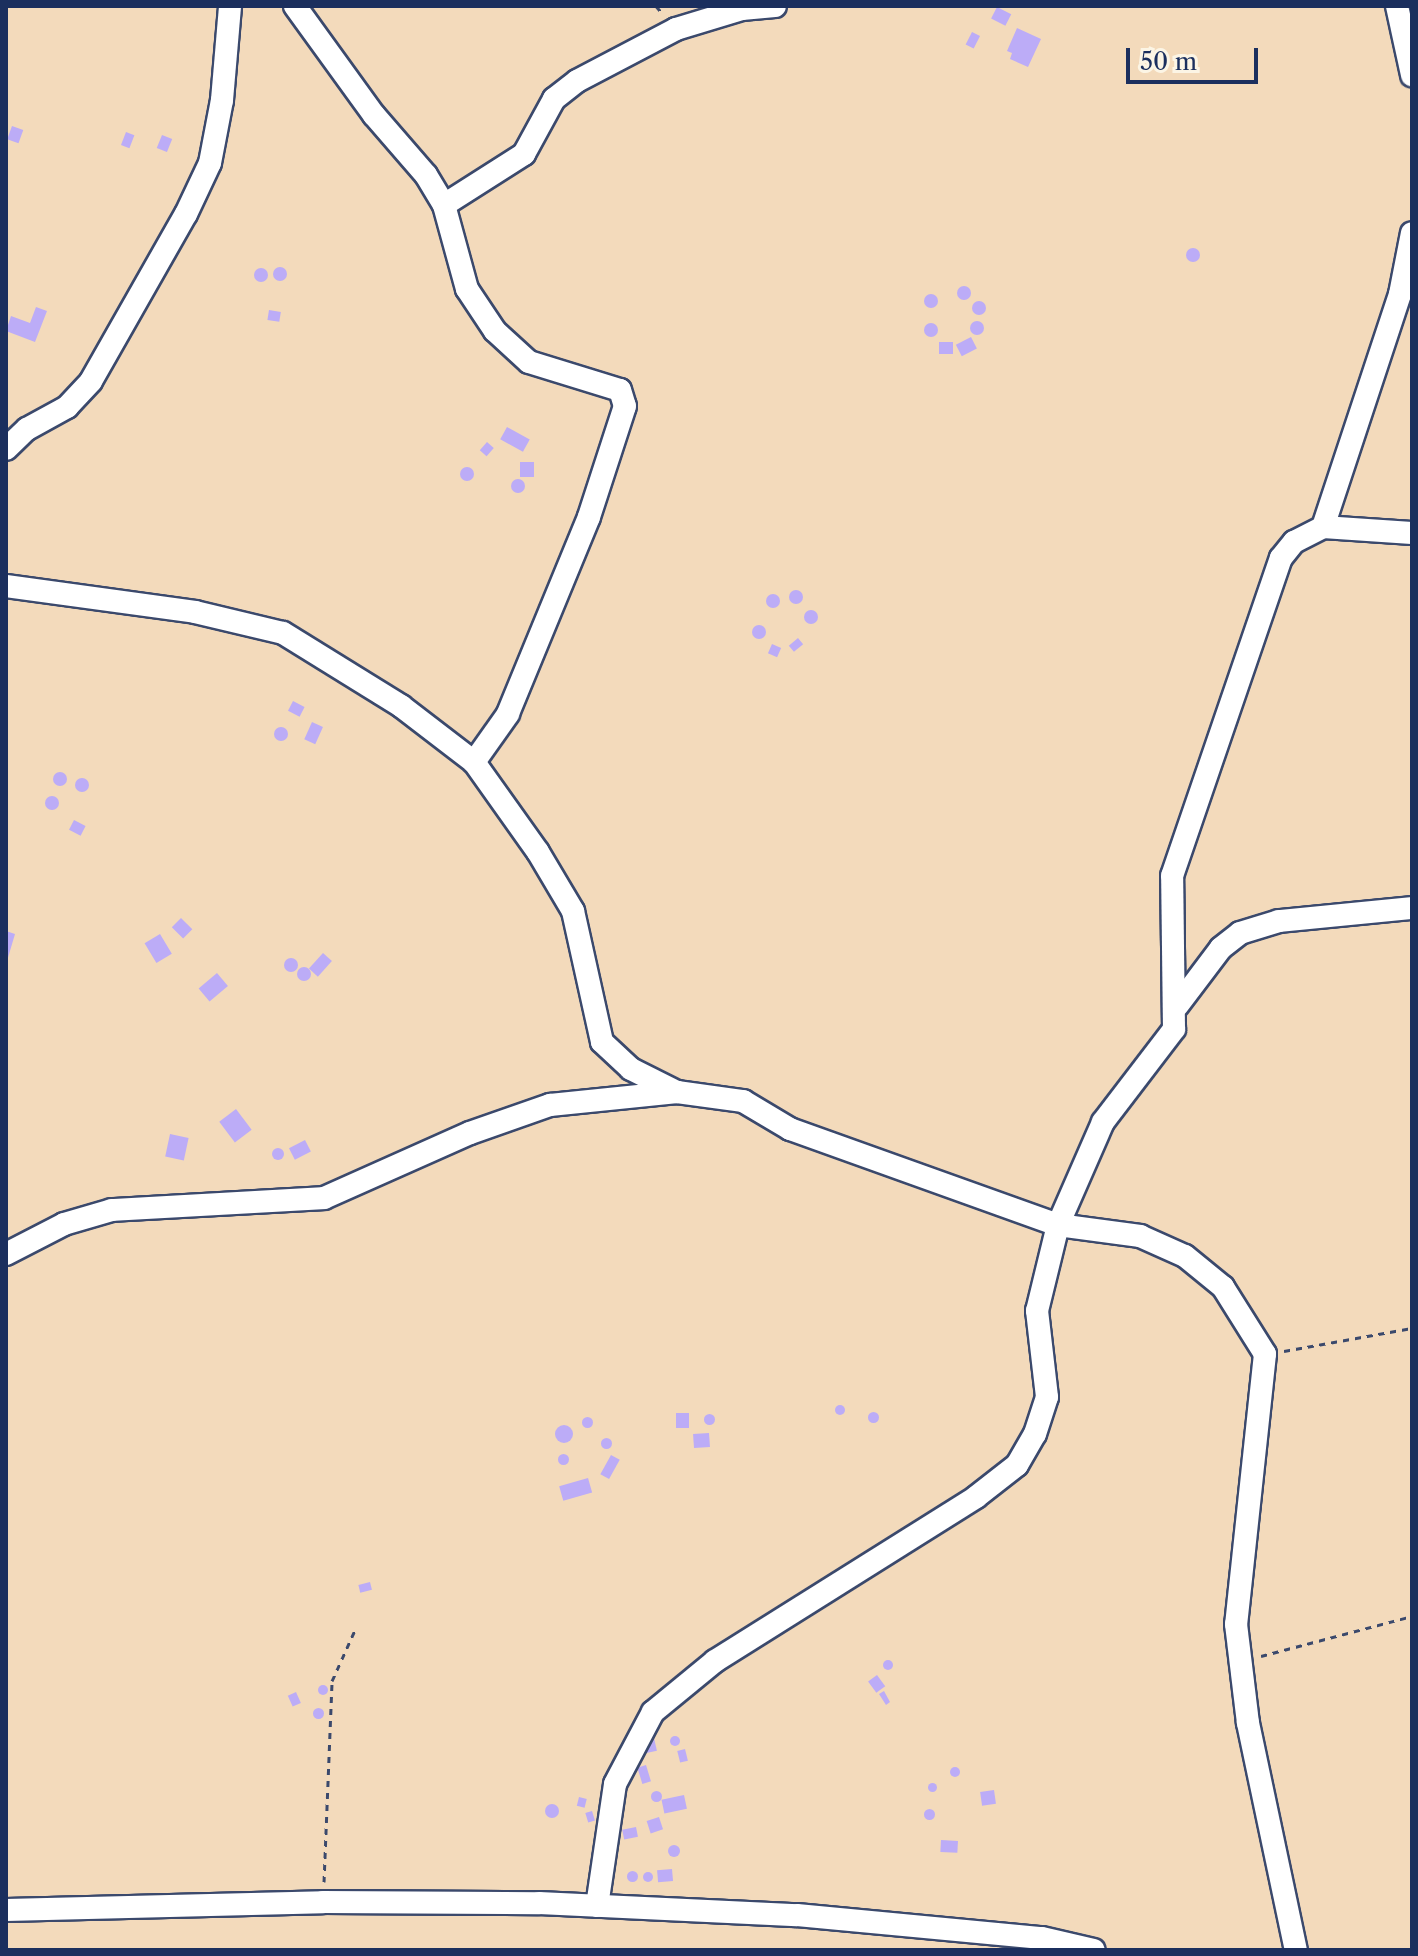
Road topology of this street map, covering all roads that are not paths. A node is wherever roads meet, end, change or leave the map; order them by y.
1 (230, 6) edge
2 (295, 6) edge
3 (775, 6) edge
4 (1397, 6) edge
5 (1412, 75) edge
6 (444, 205) junction
7 (1412, 233) edge
8 (6, 449) edge
9 (1323, 527) junction
10 (1412, 533) edge
11 (6, 586) edge
12 (474, 762) junction
13 (1412, 908) edge
14 (1178, 1005) junction
15 (677, 1092) junction
16 (1058, 1225) junction
17 (6, 1254) edge
18 (597, 1906) junction
19 (6, 1910) edge
20 (1094, 1950) edge
21 (1296, 1950) edge

1 - 8 street
2 - 6 street
3 - 6 street
4 - 5 street
6 - 12 street
7 - 9 street
9 - 10 street
9 - 14 street
11 - 12 street
12 - 15 street
13 - 14 street
14 - 16 street
15 - 16 street
15 - 17 street
16 - 18 street
16 - 21 street
18 - 19 street
18 - 20 street

